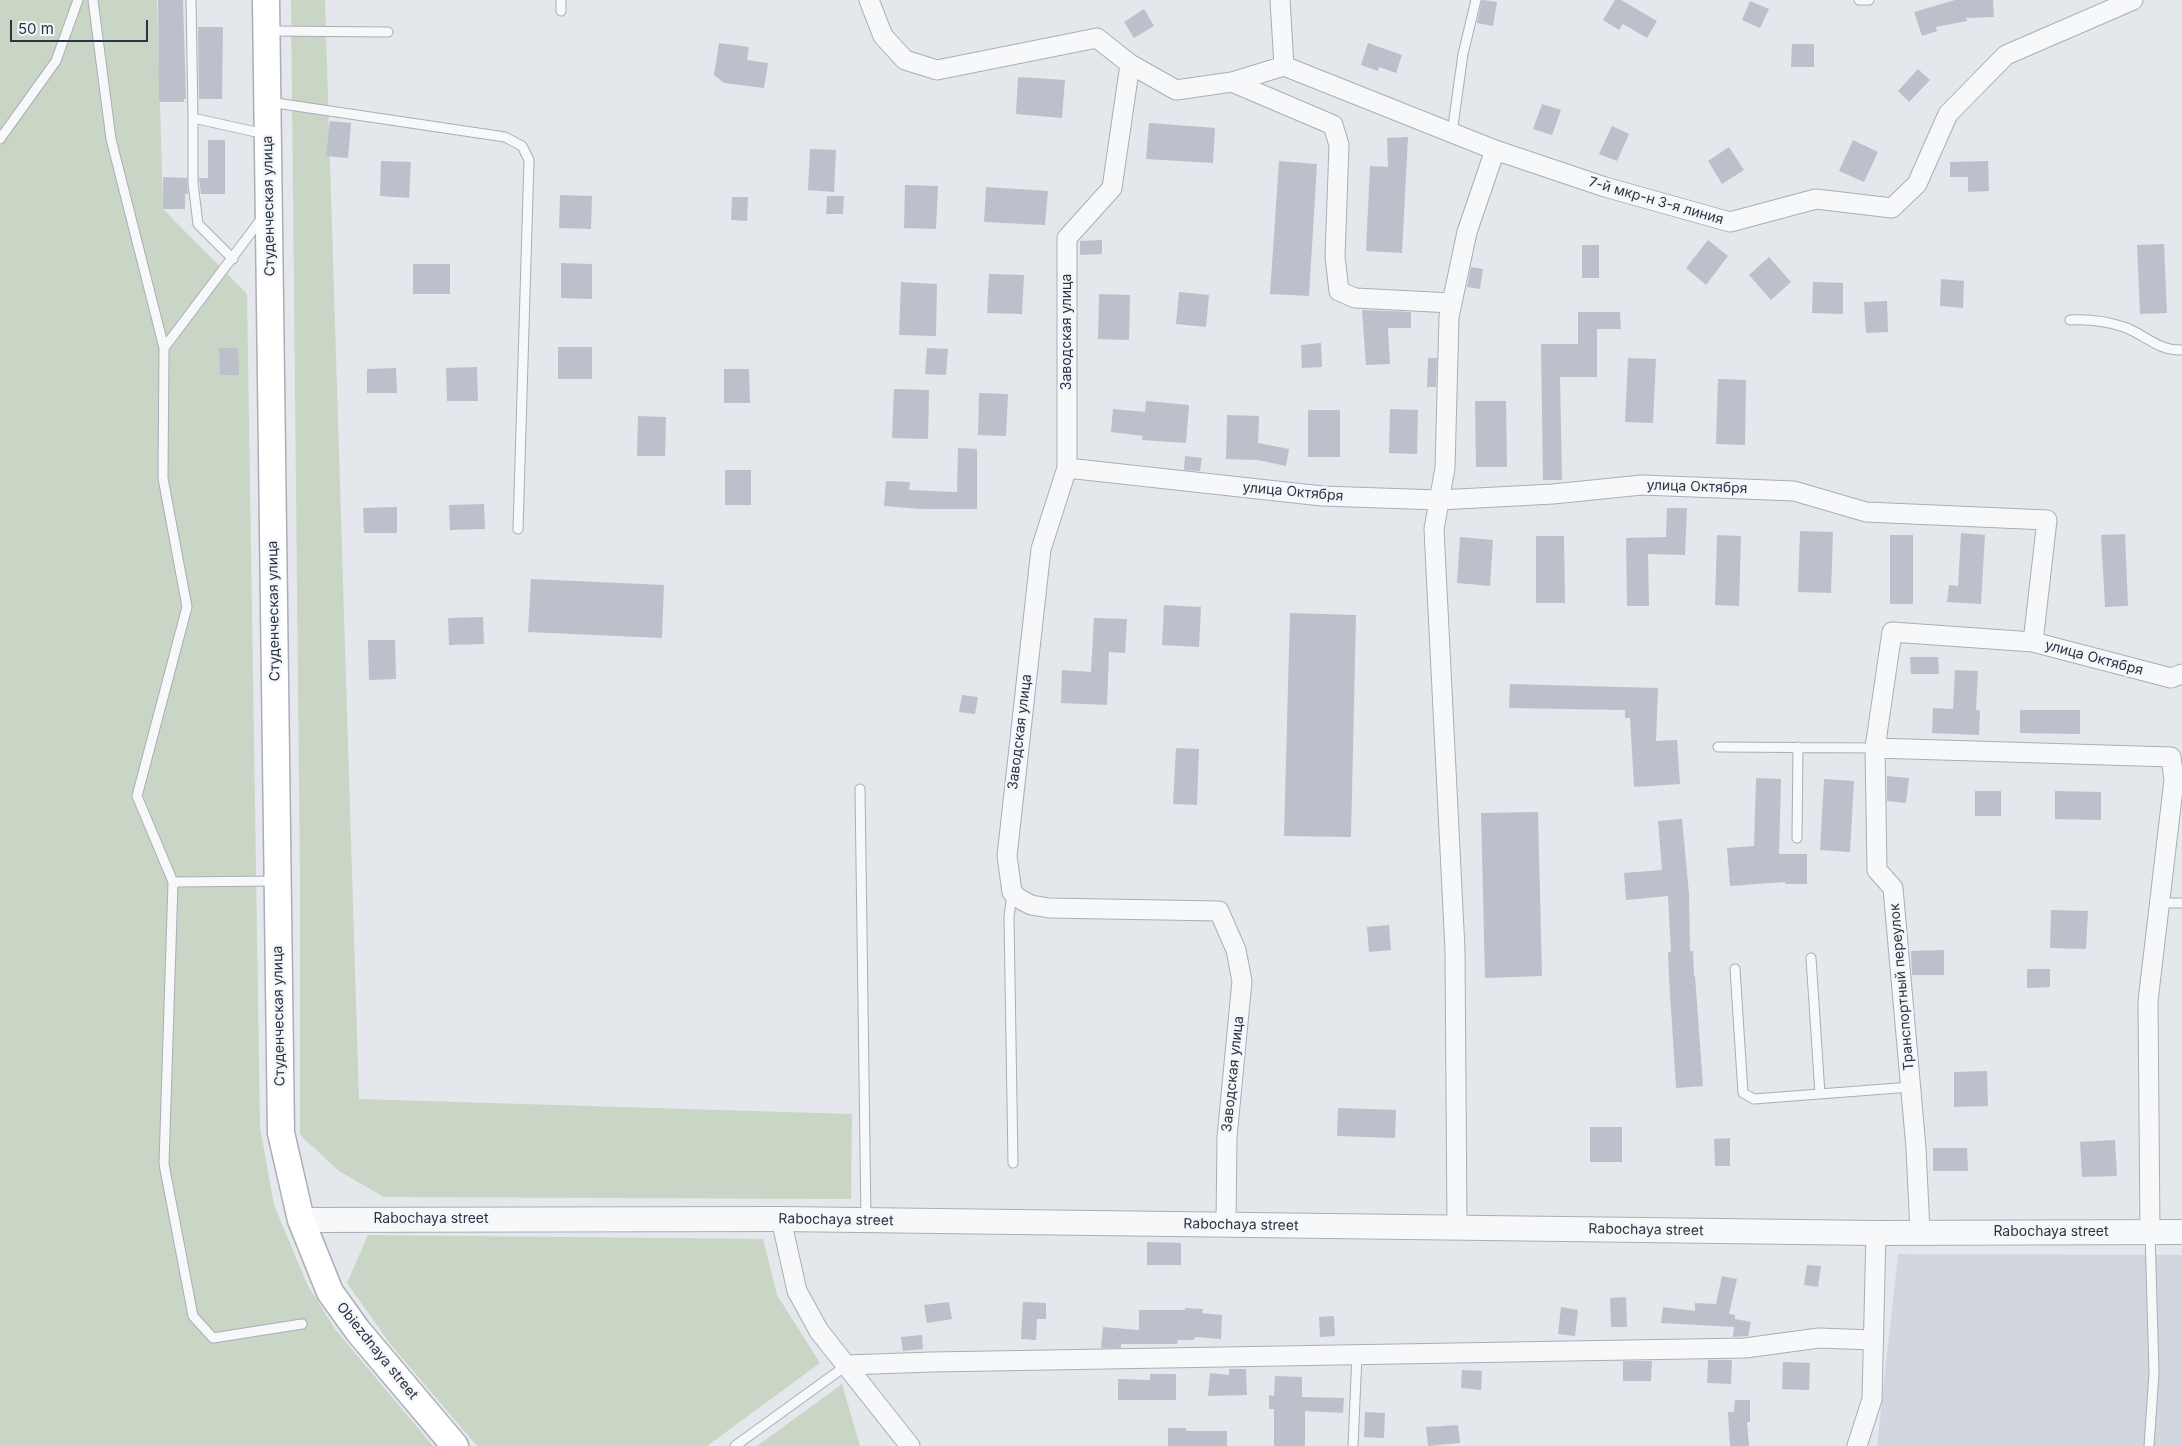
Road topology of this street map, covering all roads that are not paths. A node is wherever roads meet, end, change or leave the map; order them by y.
1 (78, 0) edge
2 (93, 0) edge
3 (191, 0) edge
4 (266, 0) edge
5 (561, 0) edge
6 (869, 0) edge
7 (1280, 0) edge
8 (1476, 0) edge
9 (1858, 0) edge
10 (1868, 0) edge
11 (2133, 0) edge
12 (561, 11) dead end
13 (267, 31) junction
14 (388, 32) dead end
15 (1130, 64) junction
16 (1284, 66) junction
17 (1232, 82) junction
18 (268, 102) junction
19 (193, 118) junction
20 (1452, 133) junction
21 (268, 134) junction
22 (0, 139) edge
23 (1495, 150) junction
24 (269, 208) junction
25 (233, 259) junction
26 (1452, 304) junction
27 (2070, 320) dead end
28 (164, 348) junction
29 (2182, 350) edge
30 (1067, 468) junction
31 (1439, 500) junction
32 (518, 529) dead end
33 (2033, 642) junction
34 (2182, 674) edge
35 (1718, 747) dead end
36 (1798, 747) junction
37 (1875, 748) junction
38 (860, 789) dead end
39 (1797, 838) dead end
40 (277, 880) junction
41 (173, 882) junction
42 (1012, 892) junction
43 (2160, 903) junction
44 (2182, 904) edge
45 (1811, 958) dead end
46 (1735, 969) dead end
47 (1910, 1087) junction
48 (1820, 1094) junction
49 (1013, 1163) dead end
50 (781, 1218) junction
51 (301, 1220) junction
52 (866, 1220) junction
53 (1226, 1225) junction
54 (1457, 1228) junction
55 (1920, 1232) junction
56 (2150, 1232) junction
57 (2182, 1232) edge
58 (1876, 1233) junction
59 (302, 1324) dead end
60 (1873, 1340) junction
61 (1357, 1355) junction
62 (847, 1365) junction
63 (455, 1446) edge
64 (735, 1446) edge
65 (910, 1446) edge
66 (1353, 1446) edge
67 (1857, 1446) edge
68 (2149, 1446) edge

1 - 22 lane
2 - 28 lane
3 - 19 lane
4 - 13 main road, Студенческая улица
5 - 12 lane
6 - 15 street
7 - 16 street
8 - 20 lane
9 - 10 lane
11 - 23 street, 7-й мкр-н 3-я линия
13 - 14 lane
13 - 18 main road, Студенческая улица
15 - 17 street
15 - 30 street, Заводская улица
16 - 17 street
16 - 20 street, 7-й мкр-н 3-я линия
17 - 26 street
18 - 21 main road, Студенческая улица
18 - 32 lane
19 - 21 lane
19 - 25 lane
20 - 23 street, 7-й мкр-н 3-я линия
21 - 24 main road, Студенческая улица
23 - 26 street
24 - 25 lane
24 - 40 main road, Студенческая улица
25 - 28 lane
26 - 31 street
27 - 29 lane
28 - 41 lane
30 - 31 street, улица Октября
30 - 42 street, Заводская улица
31 - 33 street, улица Октября
31 - 54 street
33 - 34 street, улица Октября
33 - 37 street, Транспортный переулок
35 - 36 lane
36 - 37 lane
36 - 39 lane
37 - 43 street
37 - 47 street, Транспортный переулок
38 - 52 lane
40 - 41 lane
40 - 51 main road, Студенческая улица
41 - 59 lane
42 - 49 lane
42 - 53 street, Заводская улица
43 - 44 lane
43 - 56 street
45 - 48 lane
46 - 48 lane
47 - 48 lane
47 - 55 street, Транспортный переулок
50 - 51 street, Rabochaya street
50 - 52 street, Rabochaya street
50 - 62 street
51 - 63 main road, Obiezdnaya street
52 - 53 street, Rabochaya street
53 - 54 street, Rabochaya street
54 - 58 street, Rabochaya street
55 - 56 street, Rabochaya street
55 - 58 street, Rabochaya street
56 - 57 street, Rabochaya street
56 - 68 lane
58 - 60 street
60 - 61 street
60 - 67 street
61 - 62 street
61 - 66 lane
62 - 64 lane
62 - 65 street

